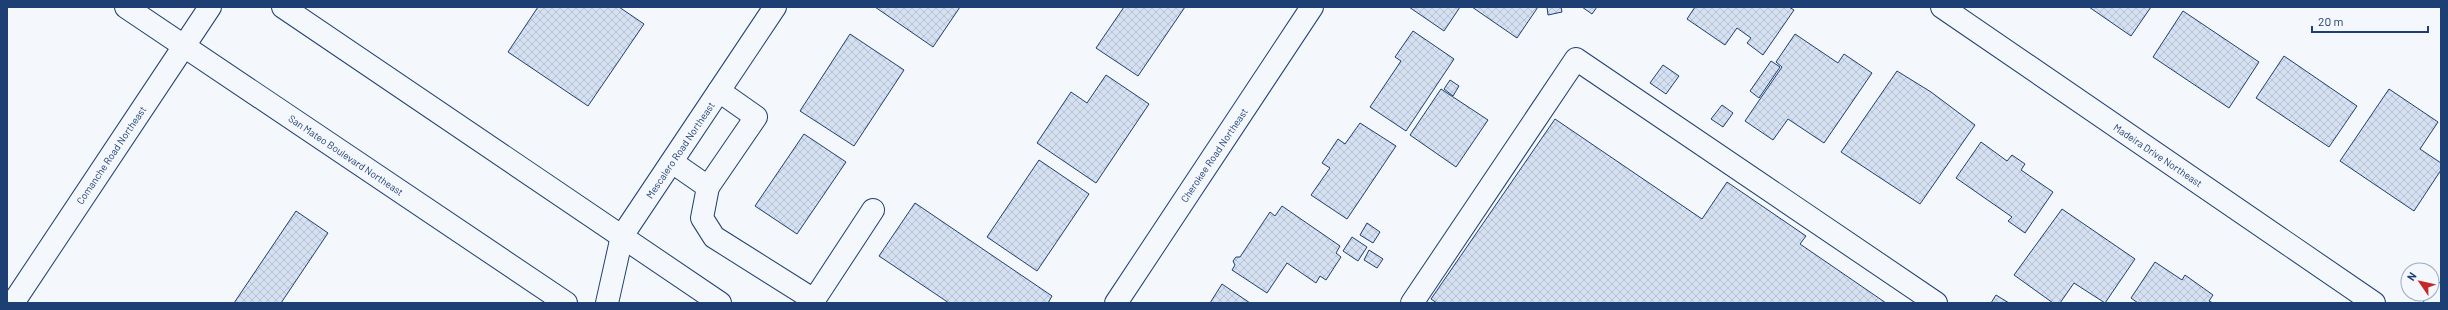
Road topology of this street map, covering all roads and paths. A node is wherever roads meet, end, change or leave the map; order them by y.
1 (126, 7) edge
2 (210, 7) edge
3 (283, 7) edge
4 (775, 7) edge
5 (1312, 7) edge
6 (1942, 7) edge
7 (184, 46) junction
8 (719, 90) junction
9 (672, 162) junction
10 (708, 187) junction
11 (873, 210) dead end
12 (622, 236) junction
13 (2441, 294) edge
14 (815, 302) edge
15 (12, 303) edge
16 (566, 303) edge
17 (607, 303) edge
18 (720, 303) edge
19 (1116, 303) edge
20 (1412, 303) edge
21 (1936, 303) edge
22 (2374, 303) edge
23 (2435, 303) edge

1 - 7 street, San Mateo Boulevard Northeast
2 - 7 street, Comanche Road Northeast
3 - 12 street
4 - 8 street, Mescalero Road Northeast
5 - 19 street, Cherokee Road Northeast
6 - 22 street, Madeira Drive Northeast
7 - 15 street, Comanche Road Northeast
7 - 16 street, San Mateo Boulevard Northeast
8 - 9 street, Mescalero Road Northeast
8 - 10 street
9 - 10 street
9 - 12 street, Mescalero Road Northeast
10 - 14 street
11 - 14 street
12 - 17 street, Mescalero Road Northeast
12 - 18 street
13 - 23 street
20 - 21 street

